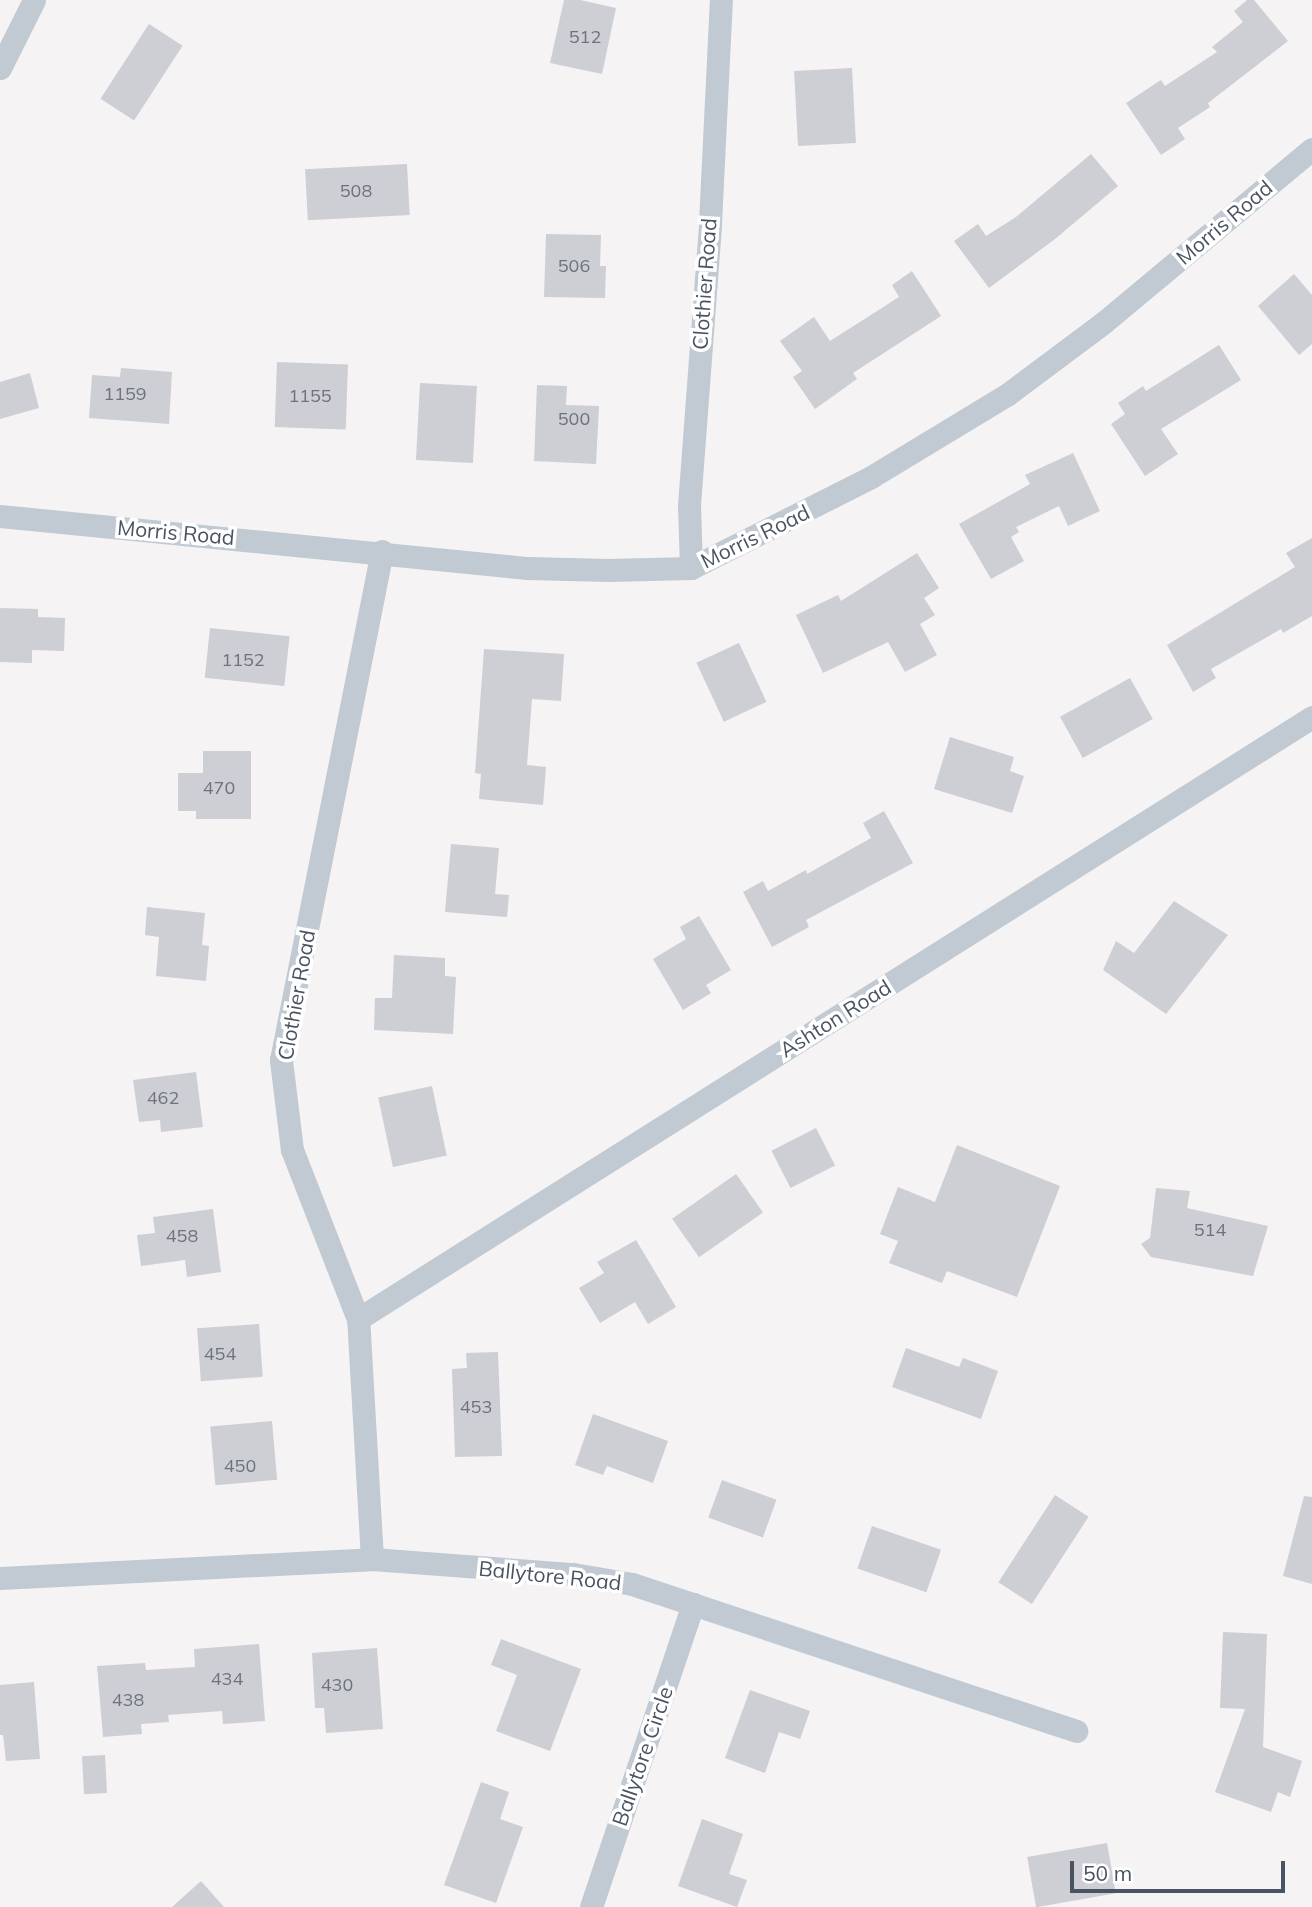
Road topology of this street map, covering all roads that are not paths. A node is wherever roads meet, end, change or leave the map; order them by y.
1 (34, 0) edge
2 (722, 0) edge
3 (0, 68) edge
4 (1312, 149) edge
5 (0, 516) edge
6 (382, 551) junction
7 (691, 568) junction
8 (1312, 717) edge
9 (358, 1319) junction
10 (372, 1559) junction
11 (0, 1578) edge
12 (694, 1604) junction
13 (1076, 1731) dead end
14 (591, 1907) edge

1 - 3 street
2 - 7 street, Clothier Road
4 - 7 street, Morris Road
5 - 6 street, Morris Road
6 - 7 street, Morris Road
6 - 9 street, Clothier Road
8 - 9 street, Ashton Road
9 - 10 street, Clothier Road
10 - 11 street, Ballytore Road
10 - 12 street, Ballytore Road
12 - 13 street, Ballytore Road
12 - 14 street, Ballytore Circle

